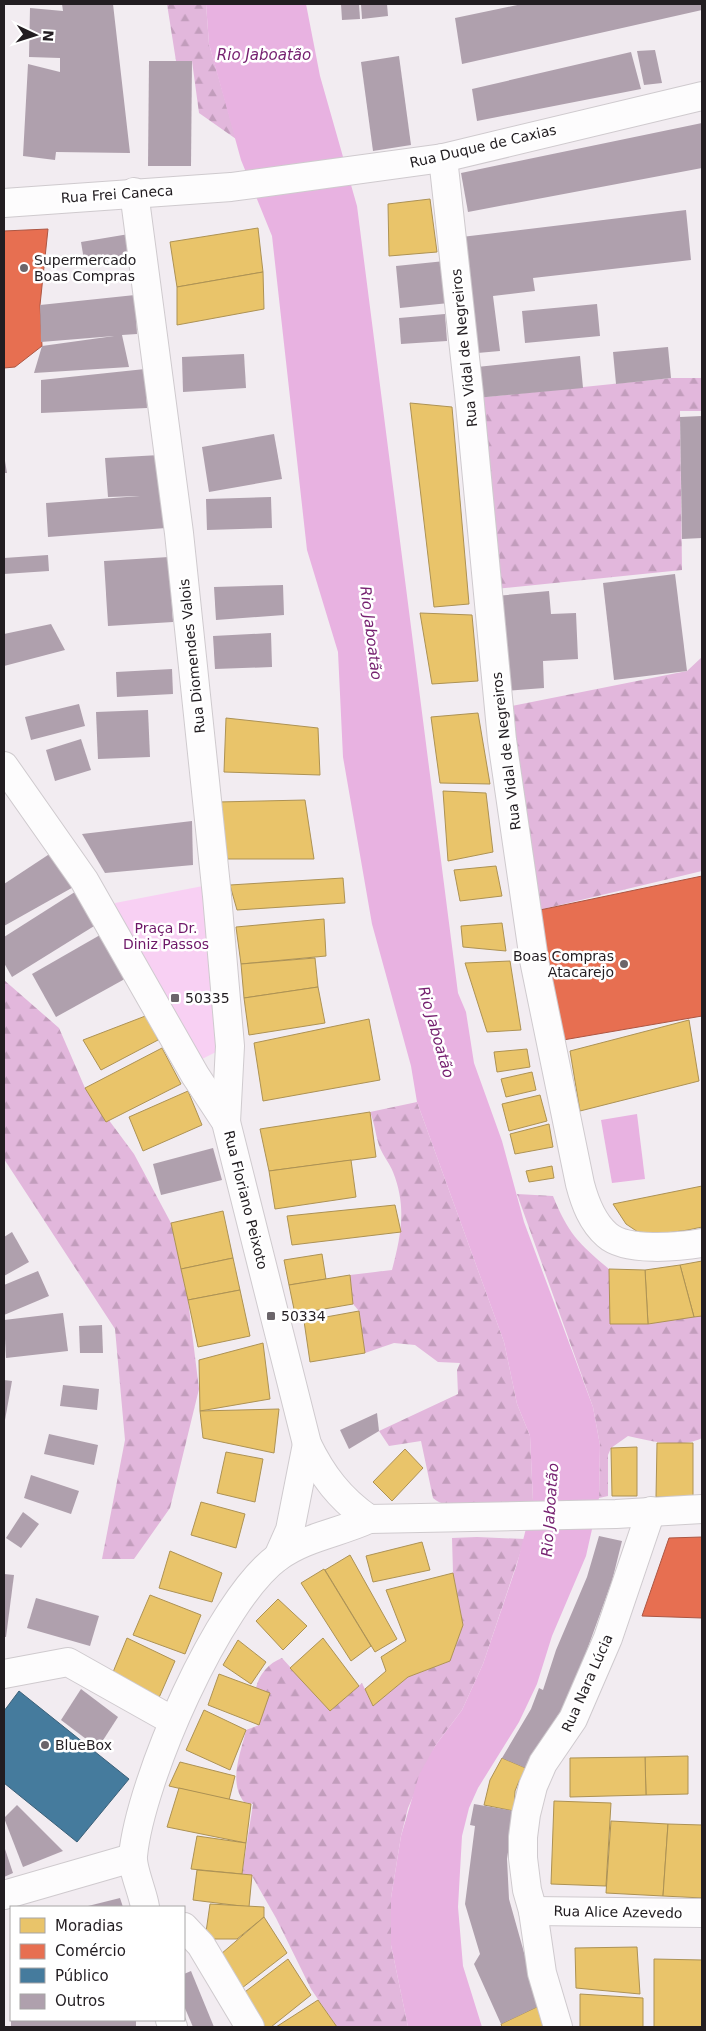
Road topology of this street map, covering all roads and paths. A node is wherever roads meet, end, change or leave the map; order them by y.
1 (702, 96) edge
2 (443, 158) junction
3 (231, 187) joint
4 (134, 192) junction
5 (4, 203) edge
6 (4, 766) edge
7 (226, 1122) junction
8 (702, 1243) edge
9 (307, 1444) junction
10 (702, 1509) edge
11 (651, 1510) junction
12 (369, 1519) junction
13 (278, 1557) junction
14 (4, 1674) edge
15 (173, 1721) junction
16 (132, 1858) junction
17 (4, 1895) edge
18 (150, 1903) edge
19 (533, 1911) junction
20 (702, 1913) edge
21 (185, 1928) edge
22 (250, 2027) edge
23 (558, 2027) edge

1 - 2 street, Rua Duque de Caxias
2 - 3 street, Rua Duque de Caxias
2 - 8 street, Rua Vidal de Negreiros
3 - 4 street, Rua Frei Caneca
4 - 5 street, Rua Frei Caneca
4 - 7 street, Rua Diomendes Valois
6 - 7 street, Rua Floriano Peixoto
7 - 9 street, Rua Floriano Peixoto
9 - 12 street, Rua Floriano Peixoto
9 - 13 street
10 - 11 street
11 - 12 street
11 - 19 street, Rua Nara Lúcia
12 - 13 street
13 - 15 street
14 - 15 street
15 - 16 street
16 - 17 street
16 - 18 street
19 - 20 street, Rua Alice Azevedo
19 - 23 street, Rua Nara Lúcia
21 - 22 street

